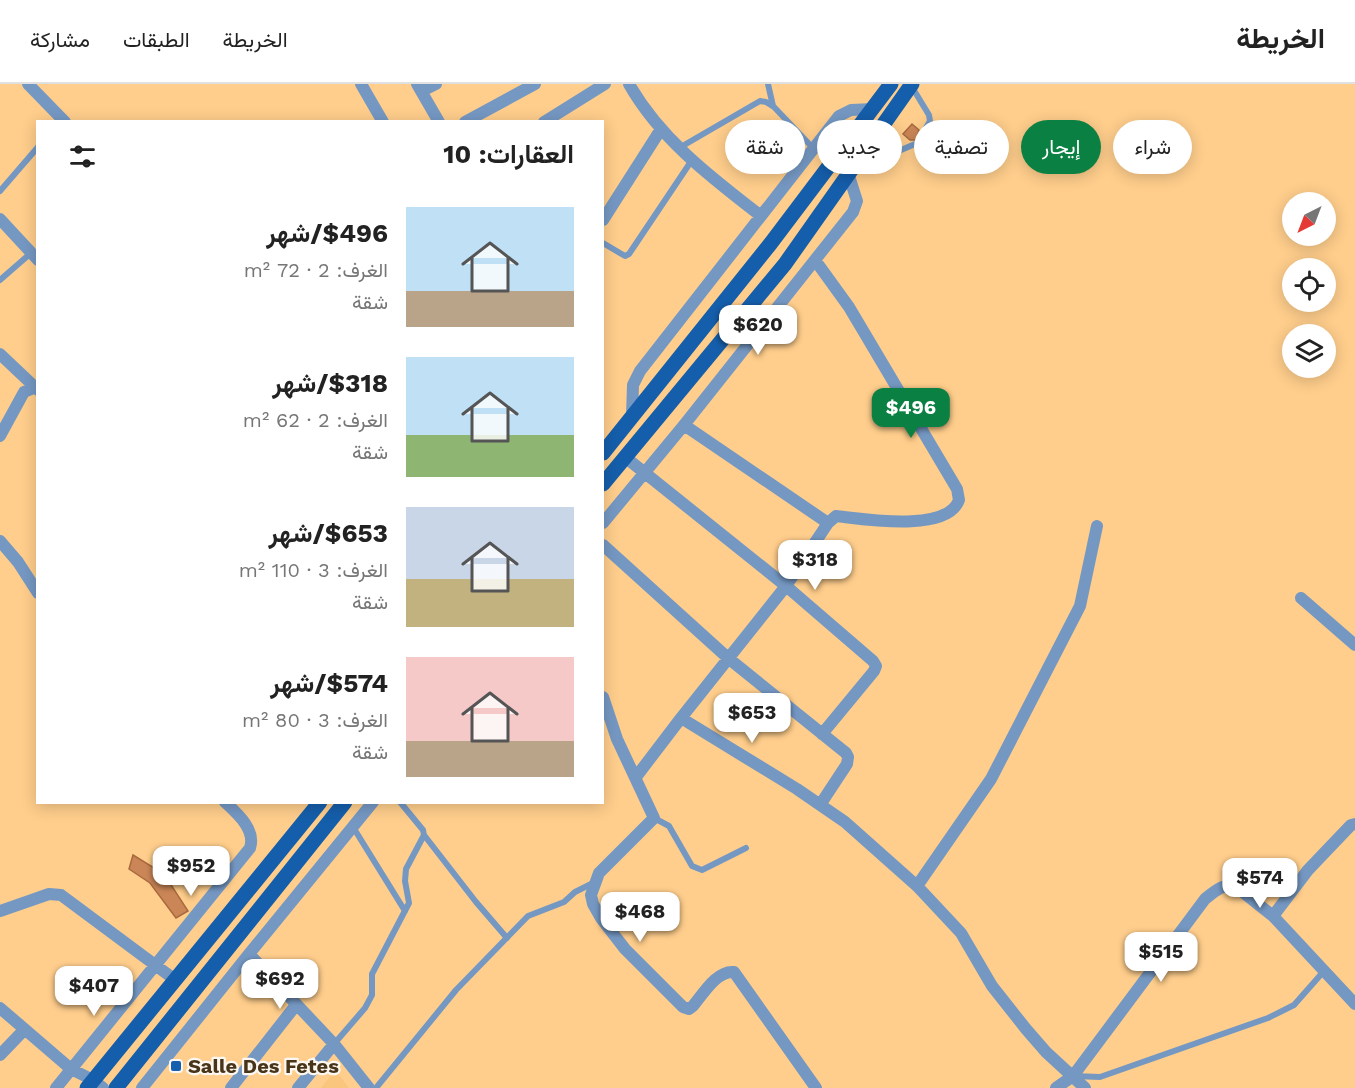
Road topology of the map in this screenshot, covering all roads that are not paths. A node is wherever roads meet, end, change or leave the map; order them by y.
1 (28, 84) edge
2 (361, 84) edge
3 (436, 84) edge
4 (535, 84) edge
5 (605, 84) edge
6 (629, 84) edge
7 (768, 84) edge
8 (891, 84) edge
9 (911, 85) edge
10 (419, 88) edge
11 (774, 107) junction
12 (873, 109) junction
13 (61, 120) edge
14 (382, 120) edge
15 (439, 120) edge
16 (469, 120) edge
17 (547, 120) edge
18 (886, 120) edge
19 (930, 120) edge
20 (661, 129) junction
21 (680, 148) junction
22 (814, 148) junction
23 (36, 149) edge
24 (692, 160) junction
25 (849, 176) joint
26 (0, 191) edge
27 (761, 216) junction
28 (604, 218) edge
29 (0, 219) edge
30 (604, 244) edge
31 (34, 256) edge
32 (815, 260) junction
33 (0, 280) edge
34 (0, 354) edge
35 (36, 387) edge
36 (632, 416) junction
37 (684, 425) junction
38 (0, 436) edge
39 (604, 452) edge
40 (625, 457) junction
41 (645, 472) junction
42 (604, 482) edge
43 (604, 522) edge
44 (828, 524) junction
45 (1097, 526) dead end
46 (0, 541) edge
47 (604, 546) edge
48 (786, 586) junction
49 (36, 590) edge
50 (1301, 598) dead end
51 (1355, 645) edge
52 (728, 658) junction
53 (604, 700) edge
54 (681, 718) junction
55 (822, 734) junction
56 (636, 777) junction
57 (227, 804) edge
58 (318, 804) edge
59 (343, 804) edge
60 (371, 804) edge
61 (402, 804) edge
62 (820, 805) junction
63 (654, 818) junction
64 (1354, 824) edge
65 (353, 826) junction
66 (424, 835) junction
67 (746, 848) dead end
68 (595, 882) junction
69 (916, 886) junction
70 (0, 911) edge
71 (405, 911) junction
72 (1273, 916) junction
73 (507, 938) junction
74 (249, 954) junction
75 (156, 965) junction
76 (1324, 971) junction
77 (174, 979) junction
78 (1355, 1004) edge
79 (296, 1005) junction
80 (0, 1008) edge
81 (24, 1030) junction
82 (334, 1044) junction
83 (0, 1055) edge
84 (71, 1069) junction
85 (1073, 1076) junction
86 (94, 1085) edge
87 (56, 1088) edge
88 (116, 1088) edge
89 (142, 1088) edge
90 (231, 1088) edge
91 (298, 1088) edge
92 (369, 1088) edge
93 (376, 1088) edge
94 (816, 1088) edge
95 (1056, 1088) edge
96 (1085, 1088) edge

1 - 13 street
2 - 14 street
3 - 10 street
4 - 16 street
5 - 17 street
6 - 20 street
7 - 11 lane
8 - 12 main road
9 - 18 main road
9 - 19 lane
10 - 15 street
11 - 21 lane
11 - 22 lane
12 - 22 street
12 - 36 main road
20 - 21 street
20 - 28 street
21 - 24 street
22 - 27 street
23 - 26 lane
24 - 27 street
24 - 30 lane
25 - 32 street
25 - 40 main road
27 - 36 street
29 - 31 street
31 - 33 lane
32 - 37 street
32 - 44 street
34 - 35 street
35 - 38 street
36 - 39 main road
37 - 41 street
37 - 44 street
40 - 41 street
40 - 42 main road
41 - 43 street
41 - 48 street
44 - 48 street
45 - 69 street
46 - 49 street
47 - 52 street
48 - 52 street
48 - 55 street
50 - 51 street
52 - 54 street
52 - 55 street
53 - 56 street
54 - 56 street
54 - 62 street
55 - 62 street
56 - 63 street
57 - 75 street
58 - 77 main road
59 - 88 main road
60 - 65 street
61 - 66 lane
62 - 69 street
63 - 67 lane
63 - 68 street
64 - 72 street
65 - 71 lane
65 - 74 street
66 - 71 lane
66 - 73 lane
68 - 73 lane
68 - 94 street
69 - 85 street
70 - 75 street
71 - 82 lane
72 - 76 street
72 - 85 street
73 - 93 lane
74 - 79 street
74 - 89 street
75 - 77 street
75 - 84 street
76 - 78 street
76 - 85 lane
77 - 86 main road
79 - 82 street
79 - 90 street
80 - 81 street
81 - 83 street
81 - 84 street
82 - 91 street
82 - 92 street
84 - 86 street
84 - 87 street
85 - 95 street
85 - 96 street

